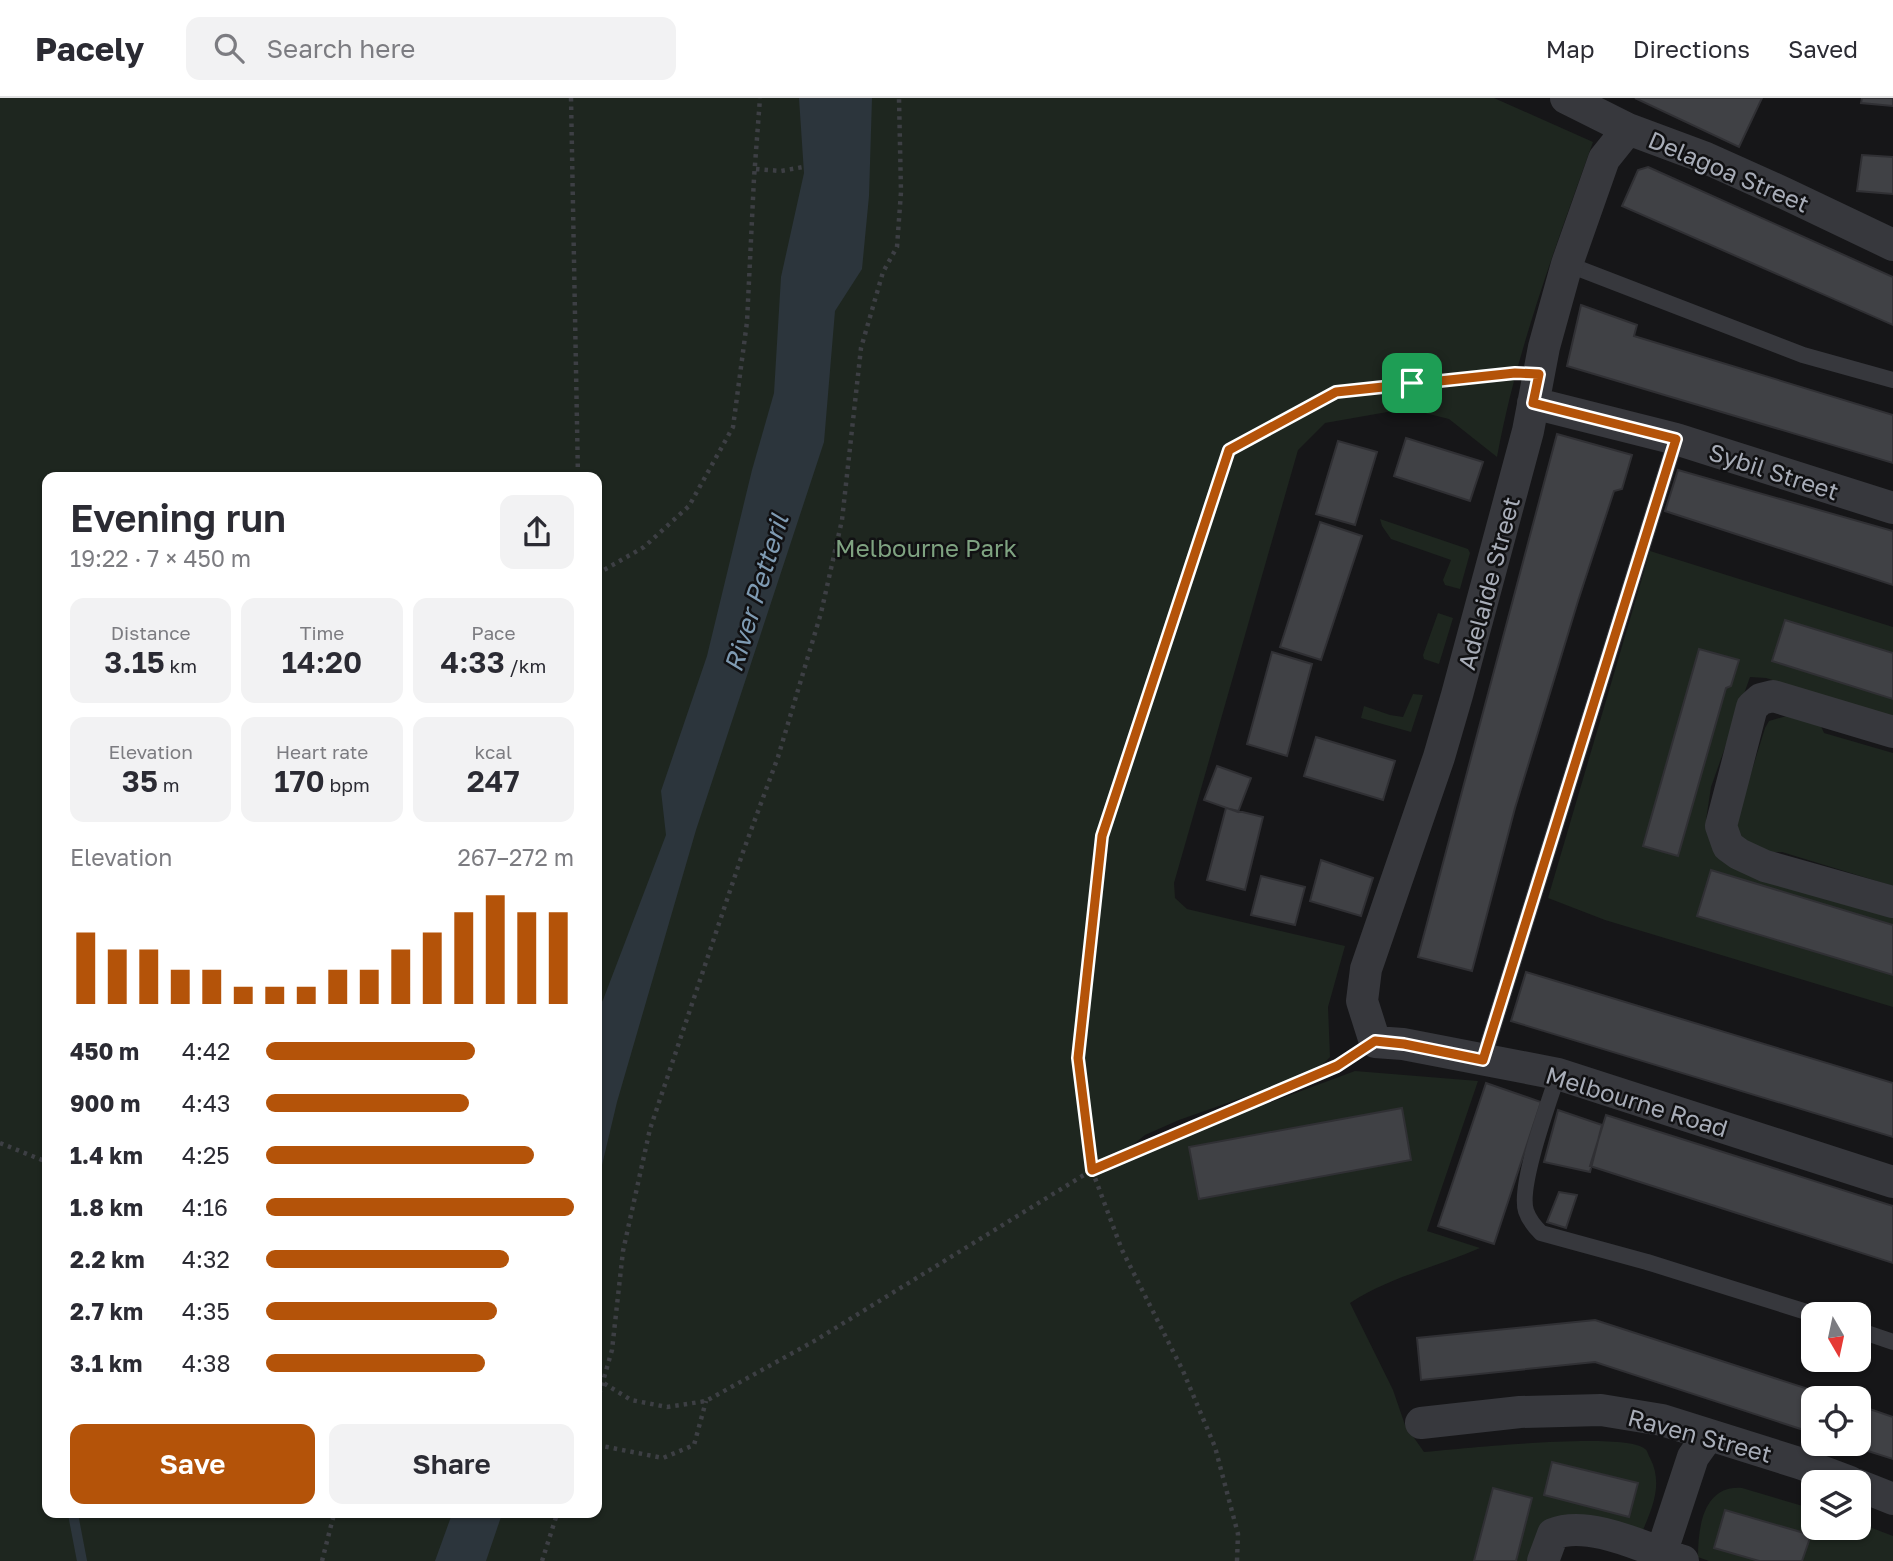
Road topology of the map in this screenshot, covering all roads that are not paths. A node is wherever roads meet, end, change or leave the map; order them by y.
1 (1566, 98) edge
2 (1628, 129) junction
3 (1893, 245) edge
4 (1567, 264) junction
5 (1893, 380) edge
6 (1536, 388) junction
7 (1676, 439) junction
8 (1893, 508) edge
9 (1893, 732) edge
10 (1893, 902) edge
11 (1375, 1041) joint
12 (1483, 1060) junction
13 (1558, 1074) junction
14 (1893, 1182) edge
15 (1801, 1310) edge
16 (1871, 1334) edge
17 (1893, 1342) edge
18 (1421, 1423) dead end
19 (1708, 1436) junction
20 (1818, 1470) edge
21 (1871, 1490) edge
22 (1893, 1499) edge
23 (1672, 1558) edge
24 (1543, 1561) edge

1 - 2 street, Delagoa Street
2 - 3 street, Delagoa Street
2 - 4 street, Adelaide Street
4 - 5 lane
4 - 6 street, Adelaide Street
6 - 7 street, Sybil Street
6 - 11 street, Adelaide Street
7 - 8 street, Sybil Street
7 - 12 lane
9 - 10 street
11 - 12 street, Melbourne Road
12 - 13 street, Melbourne Road
13 - 14 street, Melbourne Road
13 - 15 lane
16 - 17 lane
18 - 19 street, Raven Street
19 - 20 street, Raven Street
19 - 23 street
21 - 22 street
23 - 24 street

